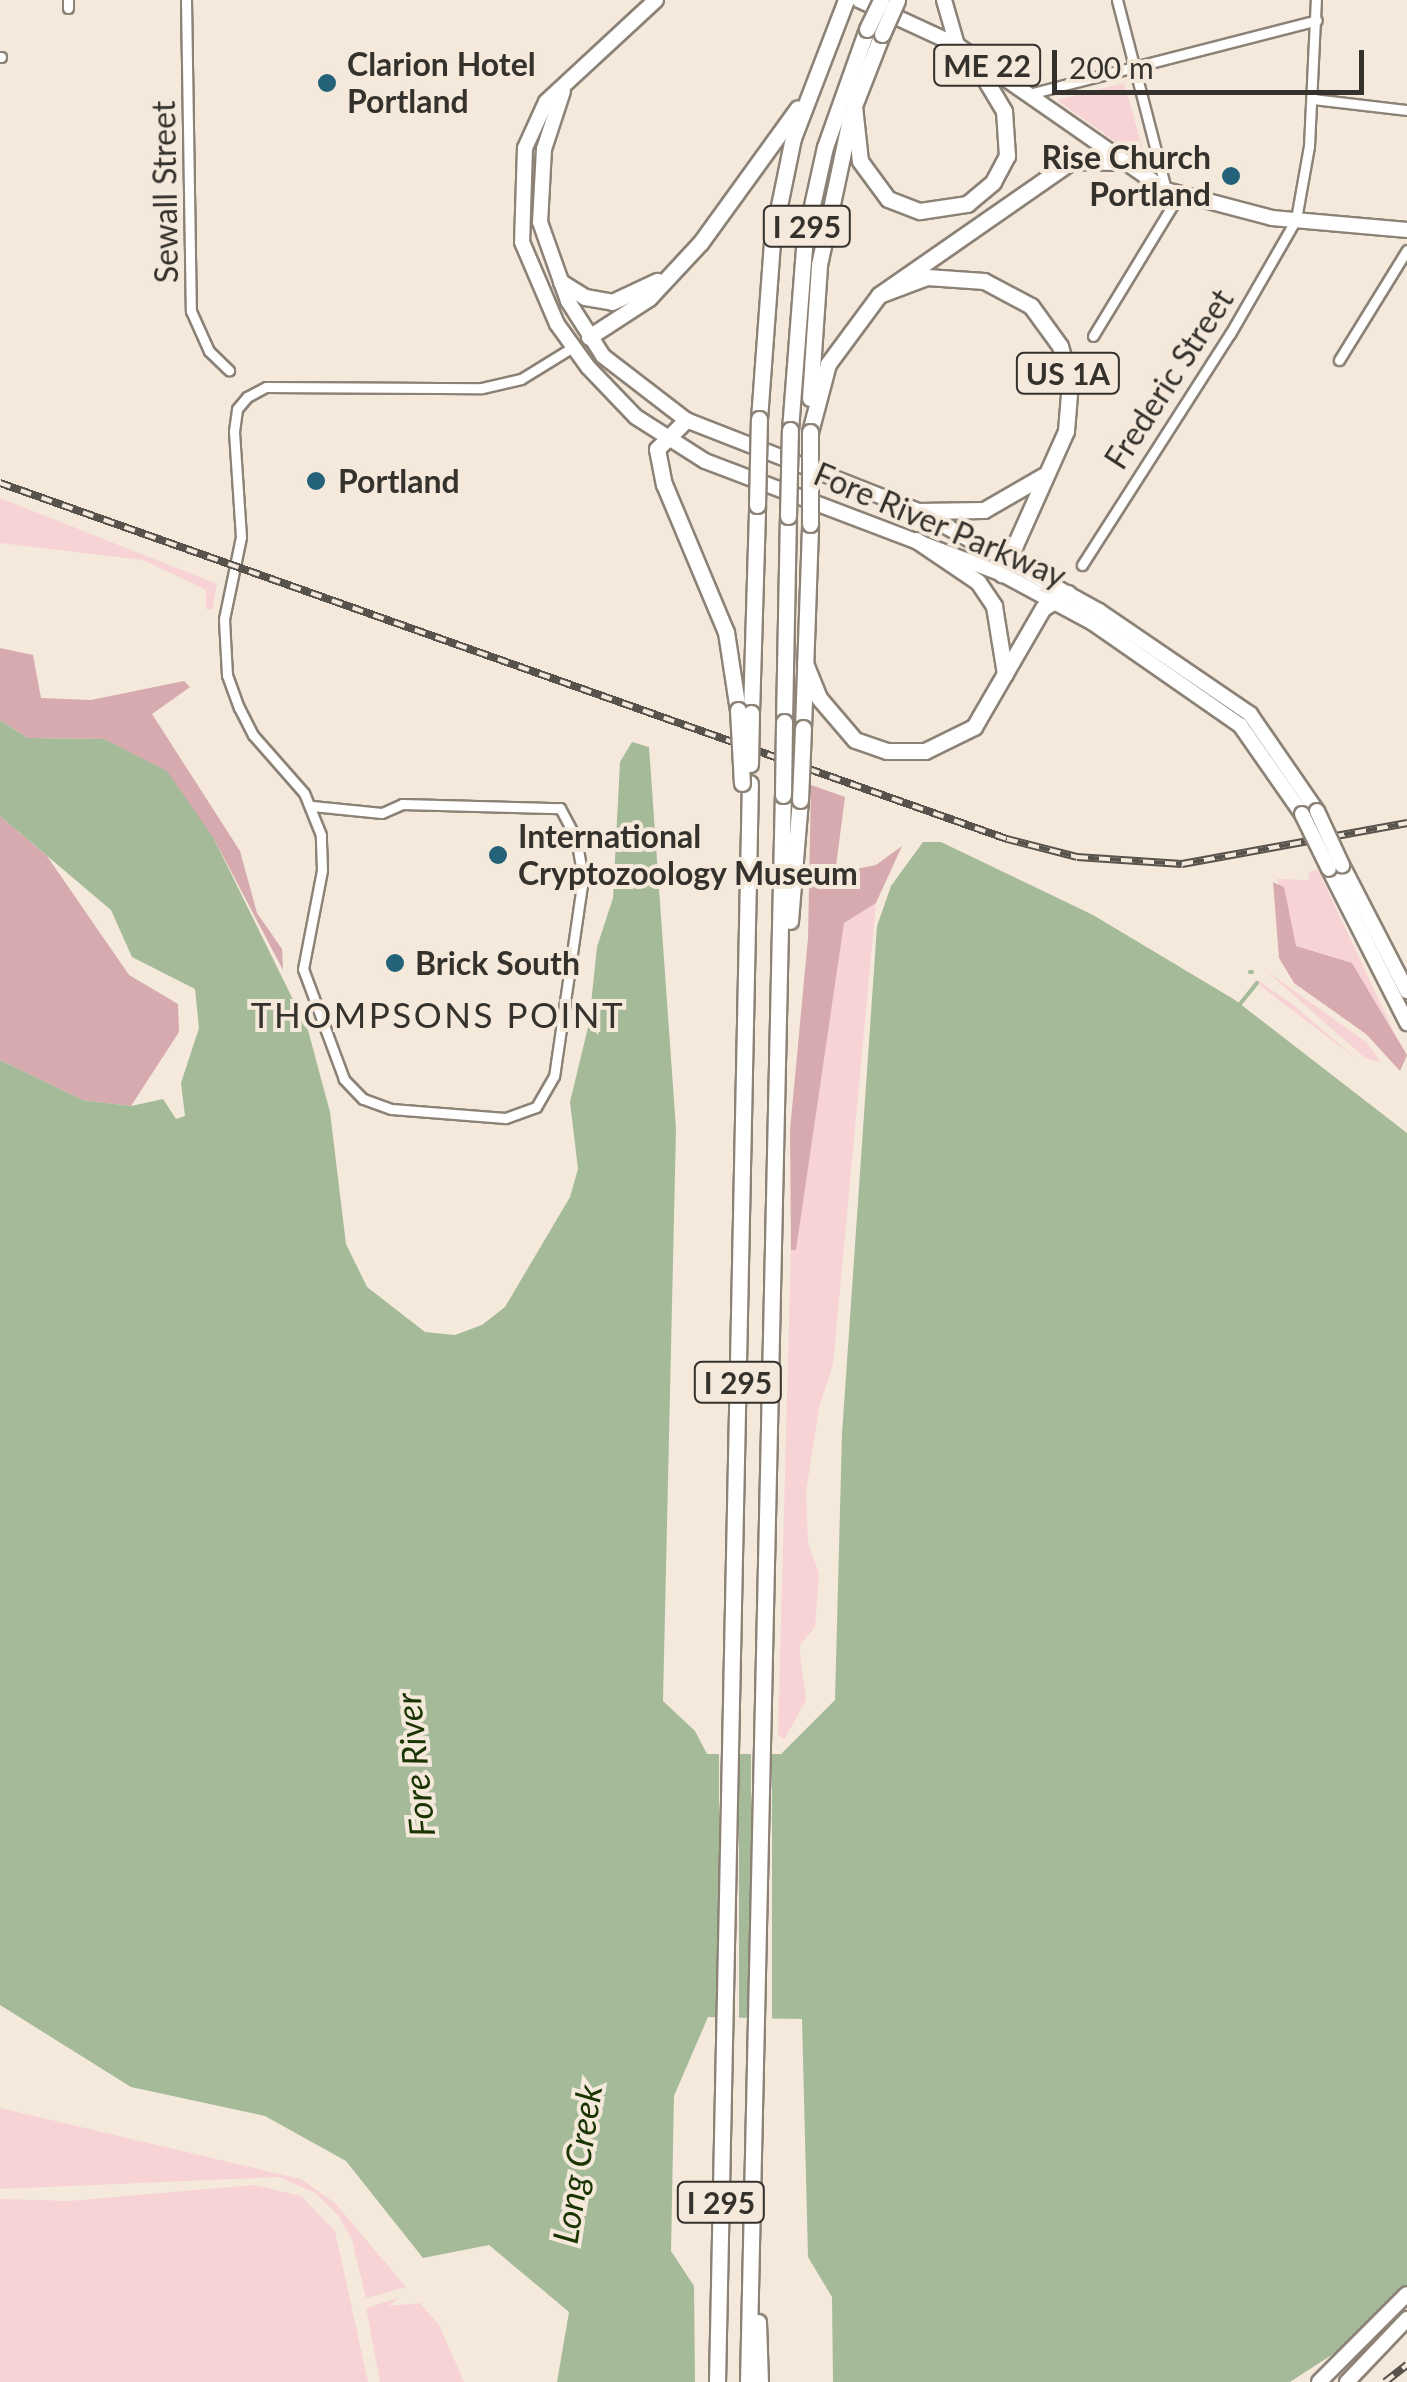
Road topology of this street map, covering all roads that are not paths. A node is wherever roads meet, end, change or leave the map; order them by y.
1 (186, 0) edge
2 (638, 0) edge
3 (656, 0) edge
4 (846, 0) edge
5 (859, 0) edge
6 (881, 0) edge
7 (897, 0) edge
8 (944, 0) edge
9 (1118, 0) edge
10 (1316, 0) edge
11 (1317, 20) junction
12 (636, 23) junction
13 (874, 32) junction
14 (963, 50) junction
15 (1135, 66) junction
16 (563, 90) junction
17 (1028, 94) junction
18 (806, 96) junction
19 (1313, 98) junction
20 (854, 106) junction
21 (1407, 110) edge
22 (1119, 162) junction
23 (1173, 191) junction
24 (1296, 219) junction
25 (1407, 230) edge
26 (1407, 250) edge
27 (664, 277) junction
28 (561, 282) junction
29 (879, 295) junction
30 (1093, 336) dead end
31 (589, 337) junction
32 (574, 347) junction
33 (1339, 360) dead end
34 (228, 370) dead end
35 (686, 420) junction
36 (810, 432) junction
37 (664, 439) junction
38 (1046, 474) junction
39 (918, 511) junction
40 (916, 540) junction
41 (1082, 565) dead end
42 (1004, 568) junction
43 (1068, 593) junction
44 (1052, 600) junction
45 (805, 663) junction
46 (1005, 674) junction
47 (744, 712) junction
48 (1245, 720) junction
49 (312, 806) junction
50 (1309, 812) junction
51 (1336, 867) junction
52 (1407, 991) edge
53 (1407, 1022) edge
54 (779, 1045) junction
55 (750, 2258) junction
56 (1407, 2294) edge
57 (1407, 2320) edge
58 (717, 2382) edge
59 (748, 2382) edge
60 (760, 2382) edge
61 (1319, 2382) edge
62 (1346, 2382) edge

1 - 34 street, Sewall Street
2 - 12 main road
3 - 12 main road, Fore River Parkway
4 - 18 highway, I 295
5 - 14 main road, ME 22
6 - 13 highway, I 295, bridge
7 - 13 highway, bridge
8 - 14 main road
9 - 15 street
10 - 11 street
11 - 15 street
11 - 19 street
12 - 16 main road, Fore River Parkway
13 - 20 highway
13 - 54 highway, I 295, bridge
14 - 17 main road, ME 22
14 - 20 highway
15 - 17 street
15 - 23 street
16 - 28 main road, Fore River Parkway
16 - 32 main road, Fore River Parkway
17 - 22 main road, ME 22
18 - 27 highway
18 - 47 highway, I 295, bridge
19 - 21 street
19 - 24 street
20 - 36 highway
22 - 23 main road, ME 22
22 - 29 highway
23 - 24 main road, ME 22
23 - 30 street
24 - 25 main road, ME 22
24 - 41 street, Frederic Street
26 - 33 street
27 - 28 highway
27 - 31 highway
28 - 31 main road, Fore River Parkway
29 - 36 highway
29 - 38 highway, US 1A
31 - 32 main road
31 - 35 main road, Fore River Parkway
32 - 37 main road, Fore River Parkway
32 - 49 street
35 - 37 highway
35 - 39 main road, Fore River Parkway
36 - 45 highway, bridge
37 - 40 main road, Fore River Parkway
37 - 47 highway
38 - 39 highway
38 - 42 highway, US 1A
39 - 42 main road, Fore River Parkway
40 - 42 main road, Fore River Parkway
40 - 46 highway
42 - 43 main road, Fore River Parkway
42 - 44 main road, Fore River Parkway
43 - 44 highway
43 - 48 main road, Fore River Parkway
44 - 46 highway
44 - 48 main road, Fore River Parkway
45 - 46 highway
45 - 54 highway, bridge
47 - 58 highway, I 295, bridge
48 - 50 main road, Fore River Parkway
48 - 50 main road, Fore River Parkway
49 - 49 street
50 - 51 main road, Fore River Parkway, bridge
51 - 52 main road, Fore River Parkway
51 - 53 main road, Fore River Parkway
54 - 55 highway, I 295
55 - 59 highway, I 295
55 - 60 highway
56 - 61 main road
57 - 62 main road

